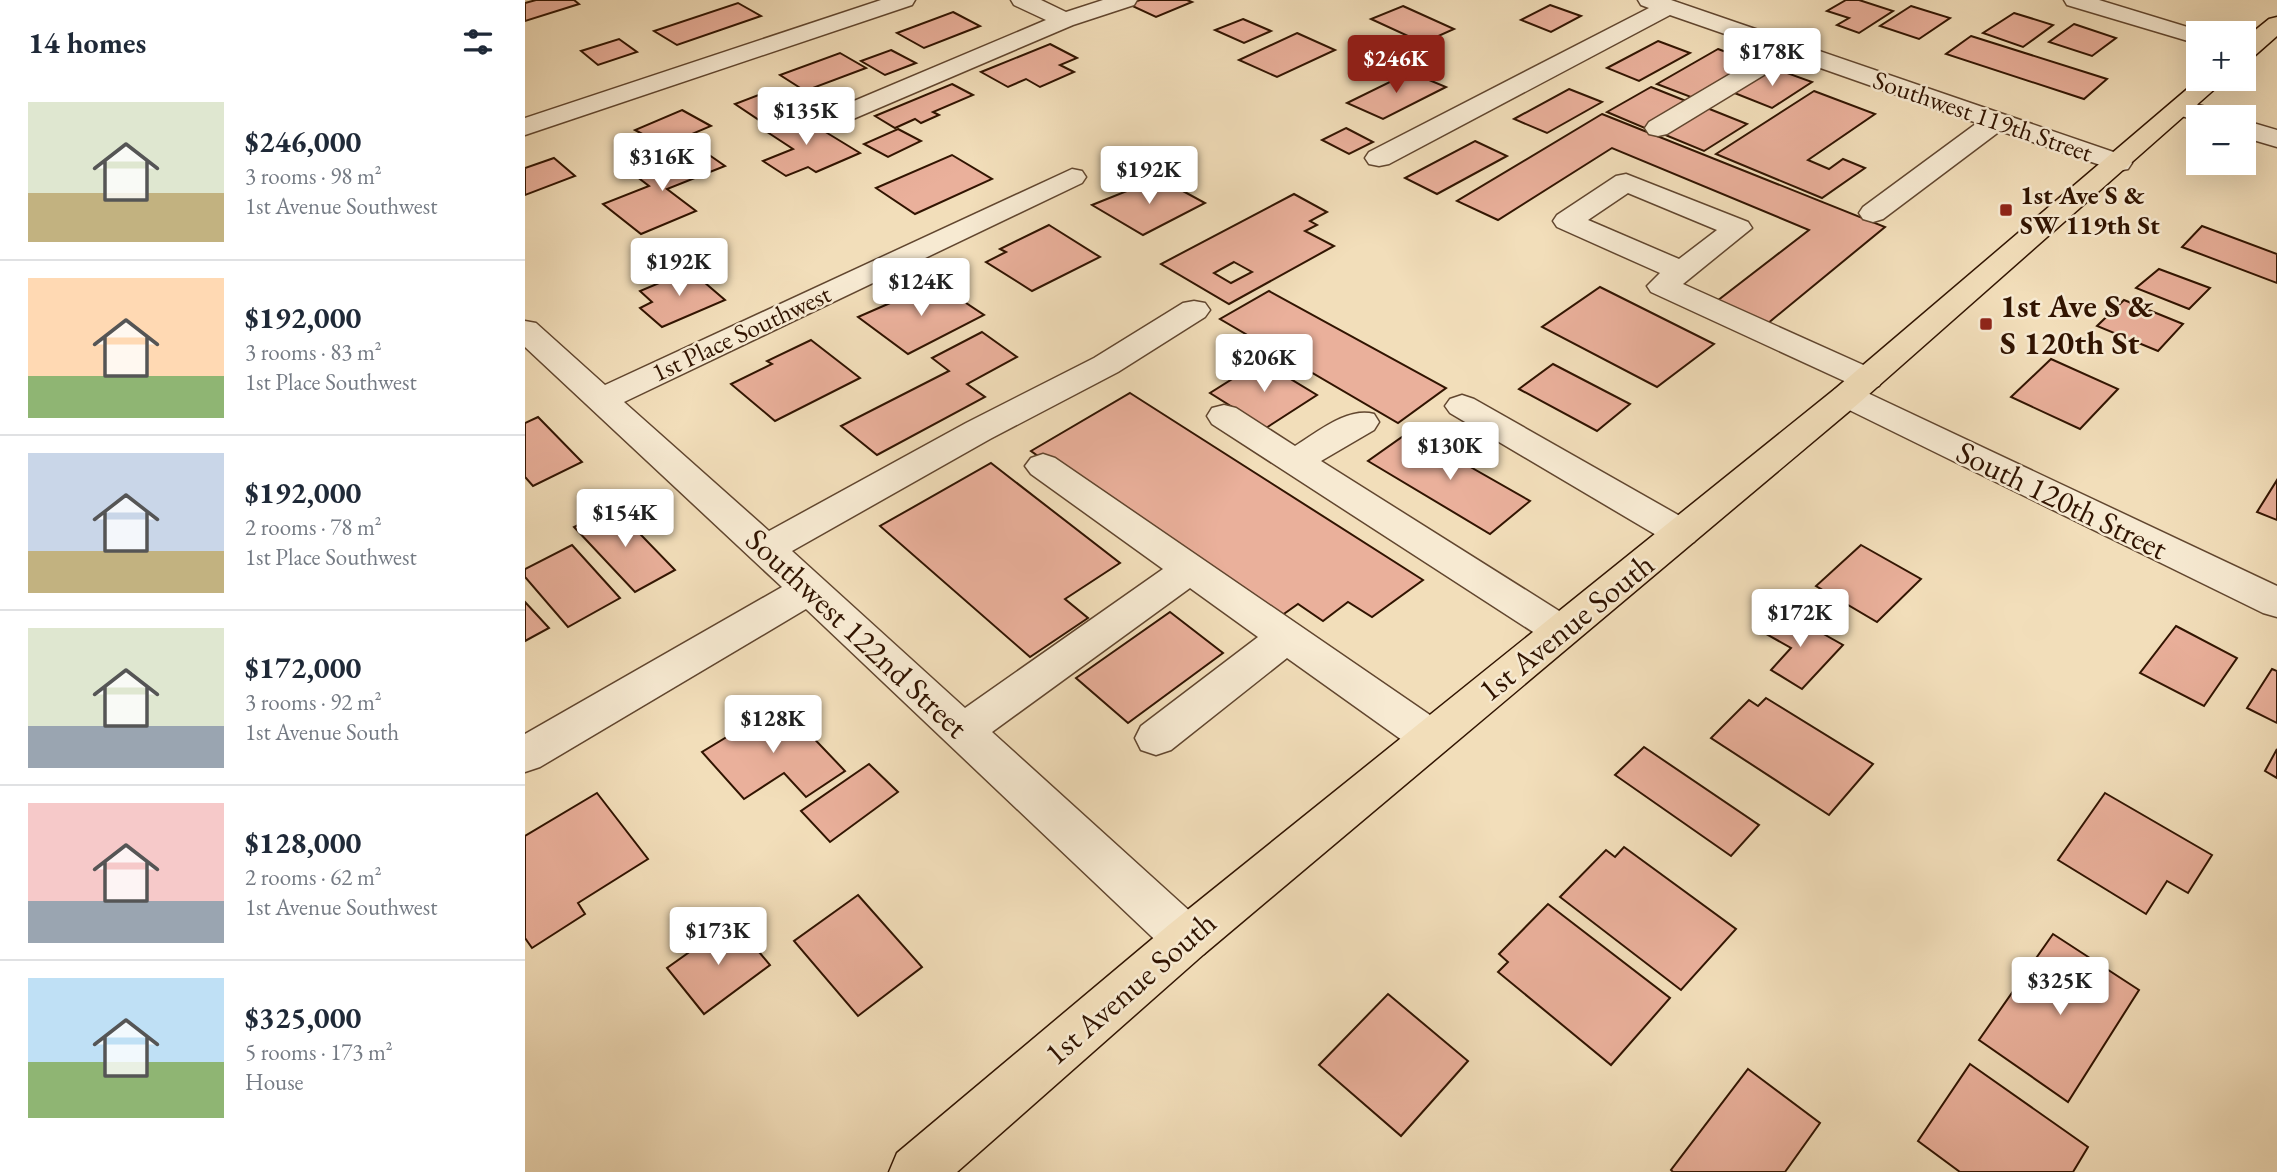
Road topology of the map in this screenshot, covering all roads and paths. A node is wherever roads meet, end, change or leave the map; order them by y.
1 (904, 0) edge
2 (1022, 0) edge
3 (1126, 0) edge
4 (2075, 0) edge
5 (1658, 3) edge
6 (1065, 20) junction
7 (2277, 24) edge
8 (2186, 33) edge
9 (2256, 42) edge
10 (1790, 49) junction
11 (844, 114) dead end
12 (2186, 119) edge
13 (1996, 121) junction
14 (525, 127) edge
15 (1658, 128) dead end
16 (2256, 132) edge
17 (2277, 139) edge
18 (1380, 158) dead end
19 (2118, 163) junction
20 (1072, 177) dead end
21 (1873, 213) dead end
22 (1681, 271) junction
23 (1194, 310) dead end
24 (531, 344) edge
25 (1857, 387) junction
26 (600, 400) junction
27 (1462, 406) dead end
28 (1224, 416) dead end
29 (1362, 422) dead end
30 (1295, 461) junction
31 (1043, 466) dead end
32 (1681, 533) junction
33 (766, 549) junction
34 (1190, 569) junction
35 (809, 589) junction
36 (2277, 603) edge
37 (1561, 631) junction
38 (1286, 637) junction
39 (963, 731) junction
40 (1156, 738) dead end
41 (1431, 738) junction
42 (525, 755) edge
43 (1187, 939) junction
44 (916, 1172) edge

1 - 14 street
2 - 6 street
3 - 6 street
4 - 8 street
5 - 10 street, Southwest 119th Street
5 - 18 street
6 - 11 street
7 - 9 main road
10 - 13 street, Southwest 119th Street
10 - 15 street
12 - 19 main road, 1st Avenue South
13 - 19 street, Southwest 119th Street
13 - 21 street
16 - 17 street
19 - 25 main road, 1st Avenue South
20 - 26 street, 1st Place Southwest
22 - 22 street
22 - 25 street, South 120th Street
23 - 33 street
24 - 26 street, Southwest 122nd Street
25 - 32 main road, 1st Avenue South
25 - 36 street, South 120th Street
26 - 33 street, Southwest 122nd Street
27 - 32 street
28 - 30 street
29 - 30 street
30 - 37 street
31 - 34 street
32 - 37 main road, 1st Avenue South
33 - 35 street, Southwest 122nd Street
34 - 38 street
34 - 39 street
35 - 39 street, Southwest 122nd Street
35 - 42 street
37 - 41 main road, 1st Avenue South
38 - 40 street
38 - 41 street
39 - 43 street, Southwest 122nd Street
41 - 43 main road, 1st Avenue South
43 - 44 main road, 1st Avenue South

